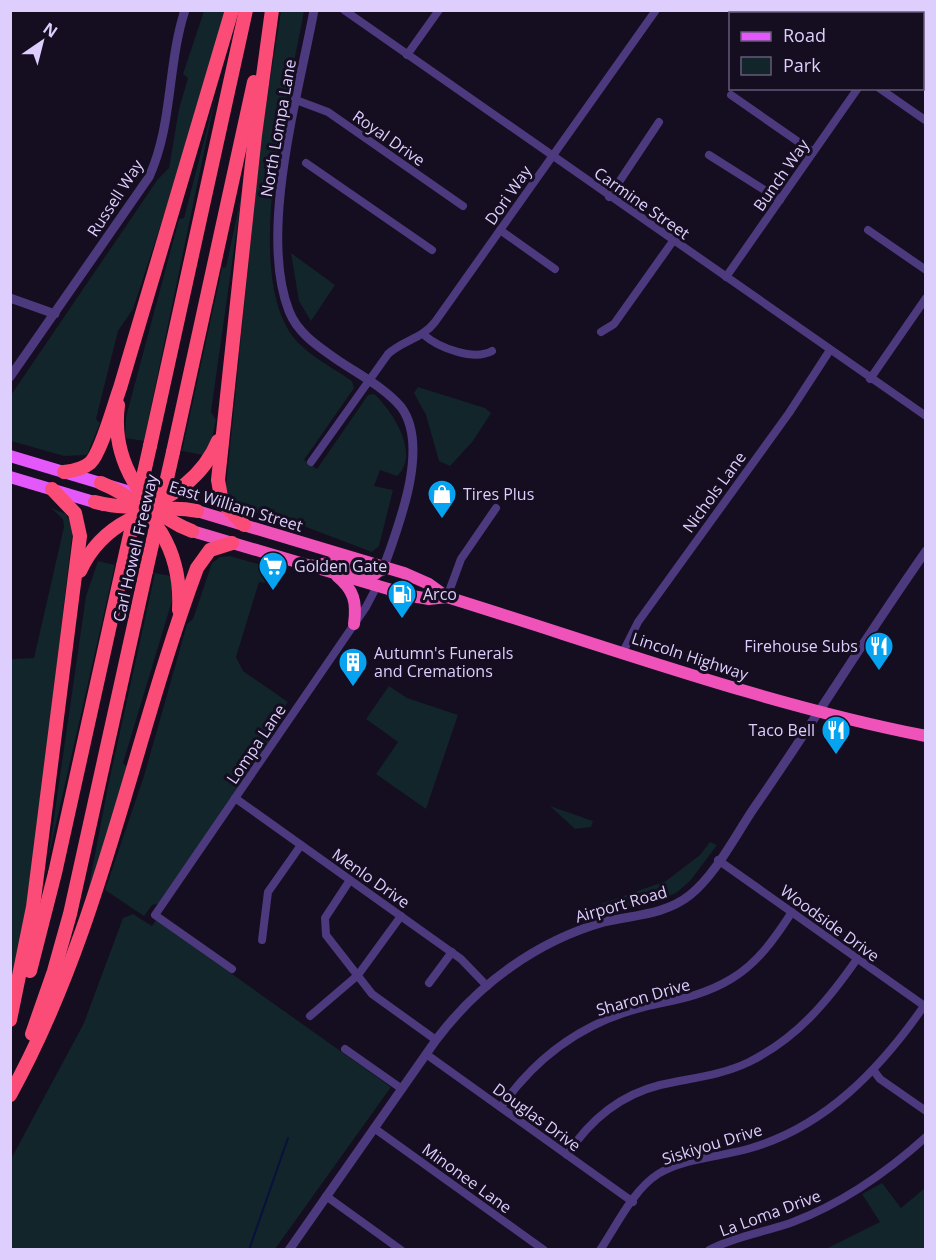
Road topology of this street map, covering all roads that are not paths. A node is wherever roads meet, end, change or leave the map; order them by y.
1 (185, 10) edge
2 (232, 10) edge
3 (246, 10) edge
4 (271, 10) edge
5 (314, 10) edge
6 (344, 10) edge
7 (439, 10) edge
8 (656, 10) edge
9 (407, 55) junction
10 (857, 90) edge
11 (882, 90) edge
12 (731, 95) dead end
13 (296, 100) junction
14 (925, 120) edge
15 (659, 122) dead end
16 (813, 152) junction
17 (709, 155) dead end
18 (552, 156) junction
19 (306, 163) dead end
20 (609, 197) junction
21 (780, 200) junction
22 (463, 206) dead end
23 (500, 230) junction
24 (868, 230) dead end
25 (673, 240) junction
26 (432, 250) dead end
27 (555, 269) dead end
28 (926, 270) edge
29 (726, 277) junction
30 (10, 298) edge
31 (926, 298) edge
32 (55, 314) junction
33 (601, 332) dead end
34 (424, 335) junction
35 (830, 350) junction
36 (492, 351) dead end
37 (10, 377) edge
38 (870, 378) junction
39 (368, 380) junction
40 (120, 388) junction
41 (224, 415) junction
42 (926, 416) edge
43 (10, 456) edge
44 (311, 462) dead end
45 (64, 472) junction
46 (10, 477) edge
47 (101, 483) joint
48 (52, 489) junction
49 (95, 502) joint
50 (148, 508) junction
51 (496, 508) dead end
52 (197, 511) joint
53 (244, 525) junction
54 (192, 531) joint
55 (232, 543) junction
56 (926, 551) edge
57 (310, 566) junction
58 (384, 567) junction
59 (334, 573) junction
60 (76, 584) junction
61 (377, 586) junction
62 (447, 597) junction
63 (178, 624) junction
64 (354, 624) junction
65 (623, 652) junction
66 (819, 712) junction
67 (926, 736) edge
68 (235, 798) junction
69 (301, 845) junction
70 (718, 860) junction
71 (350, 880) junction
72 (792, 912) junction
73 (401, 916) junction
74 (262, 940) dead end
75 (452, 952) junction
76 (857, 959) junction
77 (232, 969) dead end
78 (358, 975) junction
79 (429, 983) dead end
80 (487, 986) junction
81 (925, 1007) edge
82 (310, 1016) dead end
83 (10, 1020) edge
84 (10, 1026) edge
85 (436, 1040) junction
86 (345, 1049) dead end
87 (426, 1054) junction
88 (874, 1071) junction
89 (10, 1086) edge
90 (402, 1089) junction
91 (10, 1095) edge
92 (501, 1107) junction
93 (926, 1112) edge
94 (374, 1128) junction
95 (926, 1137) edge
96 (567, 1155) junction
97 (326, 1196) junction
98 (633, 1202) junction
99 (601, 1249) edge
100 (289, 1250) edge
101 (401, 1250) edge
102 (544, 1250) edge
103 (709, 1250) edge

1 - 32 street, Russell Way
2 - 40 highway
3 - 84 highway, Carl Howell Freeway, bridge
4 - 41 highway
4 - 89 highway, Carl Howell Freeway, bridge
5 - 13 street, North Lompa Lane
6 - 9 street, Carmine Street
7 - 9 street
8 - 18 street, Dori Way
9 - 18 street, Carmine Street
10 - 16 street, Bunch Way
11 - 14 street
12 - 16 street
13 - 22 street, Royal Drive
13 - 39 street, North Lompa Lane
15 - 20 street
16 - 21 street, Bunch Way
17 - 21 street
18 - 20 street, Carmine Street
18 - 23 street, Dori Way
19 - 26 street
20 - 25 street, Carmine Street
21 - 29 street, Bunch Way
23 - 27 street
23 - 34 street, Dori Way
24 - 28 street
25 - 29 street, Carmine Street
25 - 33 street
29 - 35 street, Carmine Street
30 - 32 street
31 - 38 street
32 - 37 street, Russell Way
34 - 36 street
34 - 39 street
35 - 38 street, Carmine Street
35 - 65 street, Nichols Lane
38 - 42 street, Carmine Street
39 - 44 street
39 - 58 street, North Lompa Lane
40 - 45 highway
40 - 50 highway
41 - 50 highway
41 - 53 highway
43 - 45 main road
45 - 47 main road
46 - 48 main road
47 - 50 highway
48 - 49 main road
48 - 60 highway
49 - 50 highway
50 - 52 highway
50 - 54 highway
50 - 60 highway
50 - 63 highway
51 - 62 street
52 - 53 highway, East William Street
53 - 58 highway, East William Street
54 - 55 highway
55 - 57 highway
55 - 63 highway
56 - 66 street, Airport Road
57 - 58 highway
57 - 59 highway
58 - 61 street, North Lompa Lane
58 - 62 highway, Lincoln Highway
59 - 61 highway
59 - 64 highway
60 - 83 highway
61 - 62 highway, Lincoln Highway
61 - 64 street, Lompa Lane
62 - 65 highway, Lincoln Highway
63 - 91 highway
64 - 68 street, Lompa Lane
65 - 66 highway, Lincoln Highway
66 - 67 highway, Lincoln Highway
66 - 70 street, Airport Road
68 - 69 street, Menlo Drive
68 - 77 street, Lompa Lane
69 - 71 street, Menlo Drive
69 - 74 street
70 - 72 street, Woodside Drive
70 - 80 street, Airport Road
71 - 73 street, Menlo Drive
71 - 78 street
72 - 76 street, Woodside Drive
72 - 92 street, Sharon Drive
73 - 75 street, Menlo Drive
73 - 78 street
75 - 79 street
75 - 80 street, Menlo Drive
76 - 81 street, Woodside Drive
76 - 96 street
78 - 82 street
78 - 85 street
80 - 85 street, Airport Road
81 - 88 street, Siskiyou Drive
85 - 87 street, Airport Road
86 - 90 street
87 - 90 street, Airport Road
87 - 92 street, Douglas Drive
88 - 93 street
88 - 98 street, Siskiyou Drive
90 - 94 street, Airport Road
92 - 96 street, Douglas Drive
94 - 97 street, Airport Road
94 - 102 street, Minonee Lane
95 - 103 street, La Loma Drive
96 - 98 street, Douglas Drive
97 - 100 street, Airport Road
97 - 101 street
98 - 99 street, Siskiyou Drive

